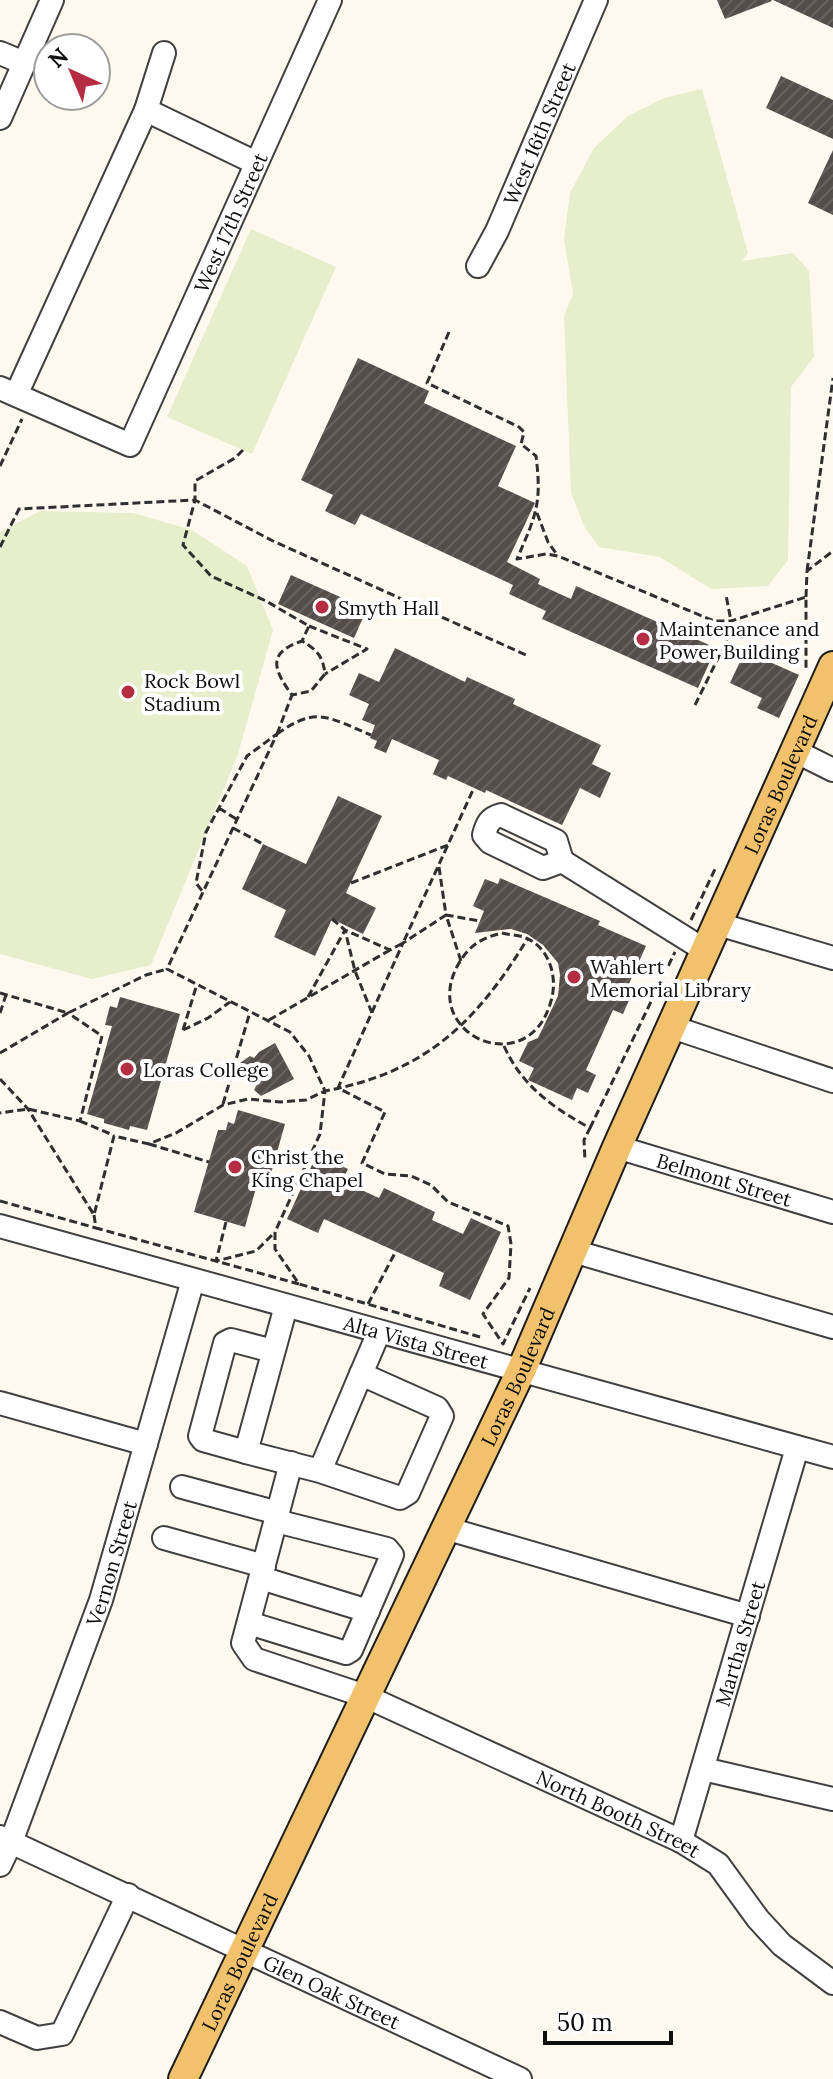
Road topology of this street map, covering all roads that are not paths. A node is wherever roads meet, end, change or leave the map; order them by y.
1 (52, 0) edge
2 (330, 0) edge
3 (595, 1) edge
4 (0, 53) edge
5 (164, 53) dead end
6 (24, 63) junction
7 (146, 110) junction
8 (0, 118) edge
9 (256, 163) junction
10 (478, 266) dead end
11 (15, 395) edge
12 (819, 669) edge
13 (795, 751) junction
14 (833, 770) edge
15 (562, 861) dead end
16 (718, 924) junction
17 (694, 944) junction
18 (833, 958) edge
19 (672, 1027) junction
20 (833, 1081) edge
21 (617, 1147) junction
22 (833, 1212) edge
23 (0, 1226) edge
24 (573, 1251) junction
25 (193, 1280) junction
26 (286, 1306) junction
27 (833, 1327) edge
28 (379, 1332) junction
29 (273, 1351) junction
30 (521, 1371) junction
31 (361, 1374) junction
32 (0, 1403) edge
33 (146, 1444) junction
34 (797, 1448) junction
35 (246, 1452) junction
36 (833, 1457) edge
37 (291, 1463) junction
38 (320, 1471) junction
39 (182, 1487) dead end
40 (277, 1517) junction
41 (445, 1528) junction
42 (164, 1538) dead end
43 (263, 1572) junction
44 (368, 1611) junction
45 (748, 1616) junction
46 (249, 1623) junction
47 (365, 1696) junction
48 (703, 1769) junction
49 (833, 1799) edge
50 (6, 1839) edge
51 (681, 1841) junction
52 (0, 1865) edge
53 (128, 1895) junction
54 (244, 1948) junction
55 (833, 1983) edge
56 (0, 2022) edge
57 (183, 2079) edge
58 (520, 2079) edge

1 - 6 street
2 - 9 street, West 17th Street
3 - 10 street, West 16th Street
4 - 6 street
5 - 7 street
6 - 8 street
7 - 9 street
7 - 11 street
9 - 11 street, West 17th Street
12 - 13 main road, Loras Boulevard
13 - 14 street
13 - 16 main road, Loras Boulevard
15 - 17 street
16 - 17 main road, Loras Boulevard
16 - 18 street
17 - 19 main road, Loras Boulevard
19 - 20 street
19 - 21 main road, Loras Boulevard
21 - 22 street, Belmont Street
21 - 24 main road, Loras Boulevard
23 - 25 street, Alta Vista Street
24 - 27 street
24 - 30 main road, Loras Boulevard
25 - 26 street, Alta Vista Street
25 - 33 street, Vernon Street
26 - 28 street, Alta Vista Street
26 - 29 street
28 - 30 street, Alta Vista Street
28 - 31 street
29 - 35 street
29 - 35 street
30 - 34 street, Alta Vista Street
30 - 41 main road, Loras Boulevard
31 - 38 street
31 - 38 street
32 - 33 street
33 - 50 street, Vernon Street
34 - 36 street, Alta Vista Street
34 - 45 street, Martha Street
35 - 37 street
37 - 38 street
37 - 40 street
39 - 40 street
40 - 43 street
40 - 44 street
41 - 45 street
41 - 47 main road, Loras Boulevard
42 - 43 street
43 - 44 street
43 - 46 street
44 - 46 street
45 - 48 street, Martha Street
46 - 47 street, North Booth Street
47 - 51 street, North Booth Street
47 - 54 main road, Loras Boulevard
48 - 49 street
48 - 51 street, Martha Street
50 - 52 street, Vernon Street
50 - 53 street, Glen Oak Street
51 - 55 street, North Booth Street
53 - 54 street, Glen Oak Street
53 - 56 street
54 - 57 main road, Loras Boulevard
54 - 58 street, Glen Oak Street

